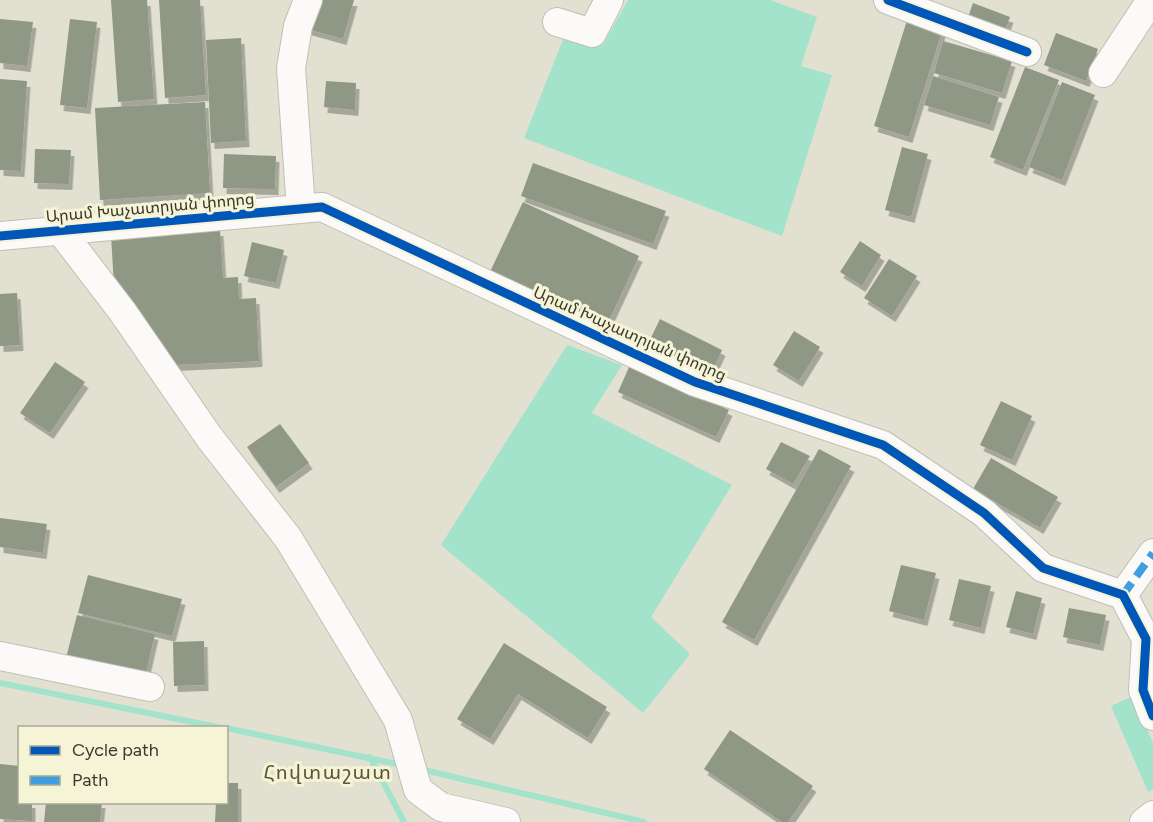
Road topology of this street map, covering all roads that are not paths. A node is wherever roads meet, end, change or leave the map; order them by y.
1 (308, 0) edge
2 (609, 0) edge
3 (888, 0) edge
4 (1151, 0) edge
5 (557, 22) dead end
6 (1027, 52) dead end
7 (1103, 73) dead end
8 (301, 209) junction
9 (60, 230) junction
10 (0, 236) edge
11 (1153, 553) edge
12 (1123, 595) junction
13 (0, 656) edge
14 (150, 687) dead end
15 (1153, 716) edge
16 (443, 814) edge
17 (1153, 815) edge
18 (506, 822) edge
19 (1144, 822) edge

1 - 8 street
2 - 5 street
3 - 6 street
4 - 7 street
8 - 9 street, Արամ Խաչատրյան փողոց
8 - 12 street, Արամ Խաչատրյան փողոց
9 - 10 street, Արամ Խաչատրյան փողոց
9 - 16 street
11 - 12 street
12 - 15 street
13 - 14 street
16 - 18 street
17 - 19 street

